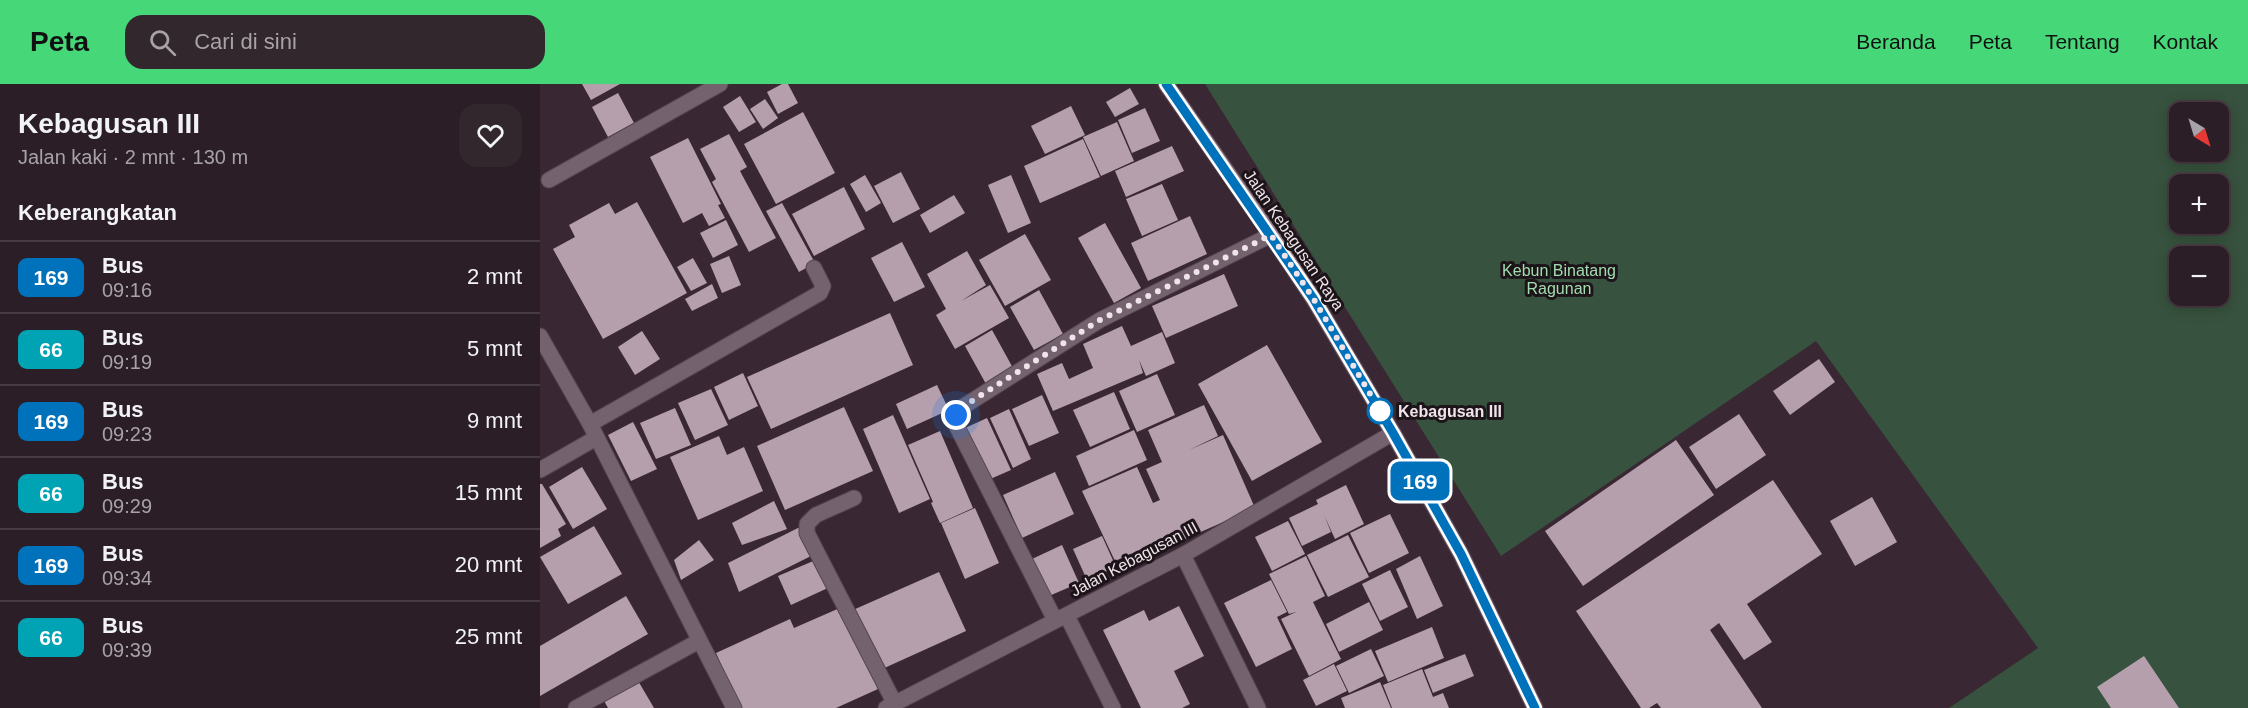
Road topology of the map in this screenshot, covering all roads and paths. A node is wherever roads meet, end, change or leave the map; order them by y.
1 (1166, 84) edge
2 (714, 85) edge
3 (549, 180) dead end
4 (1271, 235) junction
5 (814, 268) dead end
6 (540, 336) edge
7 (593, 431) junction
8 (1393, 433) junction
9 (540, 470) edge
10 (854, 498) dead end
11 (1183, 555) junction
12 (1061, 618) junction
13 (699, 641) junction
14 (891, 706) edge
15 (576, 708) edge
16 (734, 708) edge
17 (1113, 708) edge
18 (1258, 708) edge
19 (1535, 708) edge

1 - 4 main road, Jalan Kebagusan Raya
2 - 3 street
4 - 8 main road, Jalan Kebagusan Raya
4 - 12 street
5 - 7 street
6 - 7 street
7 - 9 street
7 - 13 street
8 - 11 street, Jalan Kebagusan III
8 - 19 main road, Jalan Kebagusan Raya
10 - 14 street
11 - 12 street, Jalan Kebagusan III
11 - 18 street
12 - 14 street, Jalan Kebagusan III
12 - 17 street
13 - 15 street
13 - 16 street

